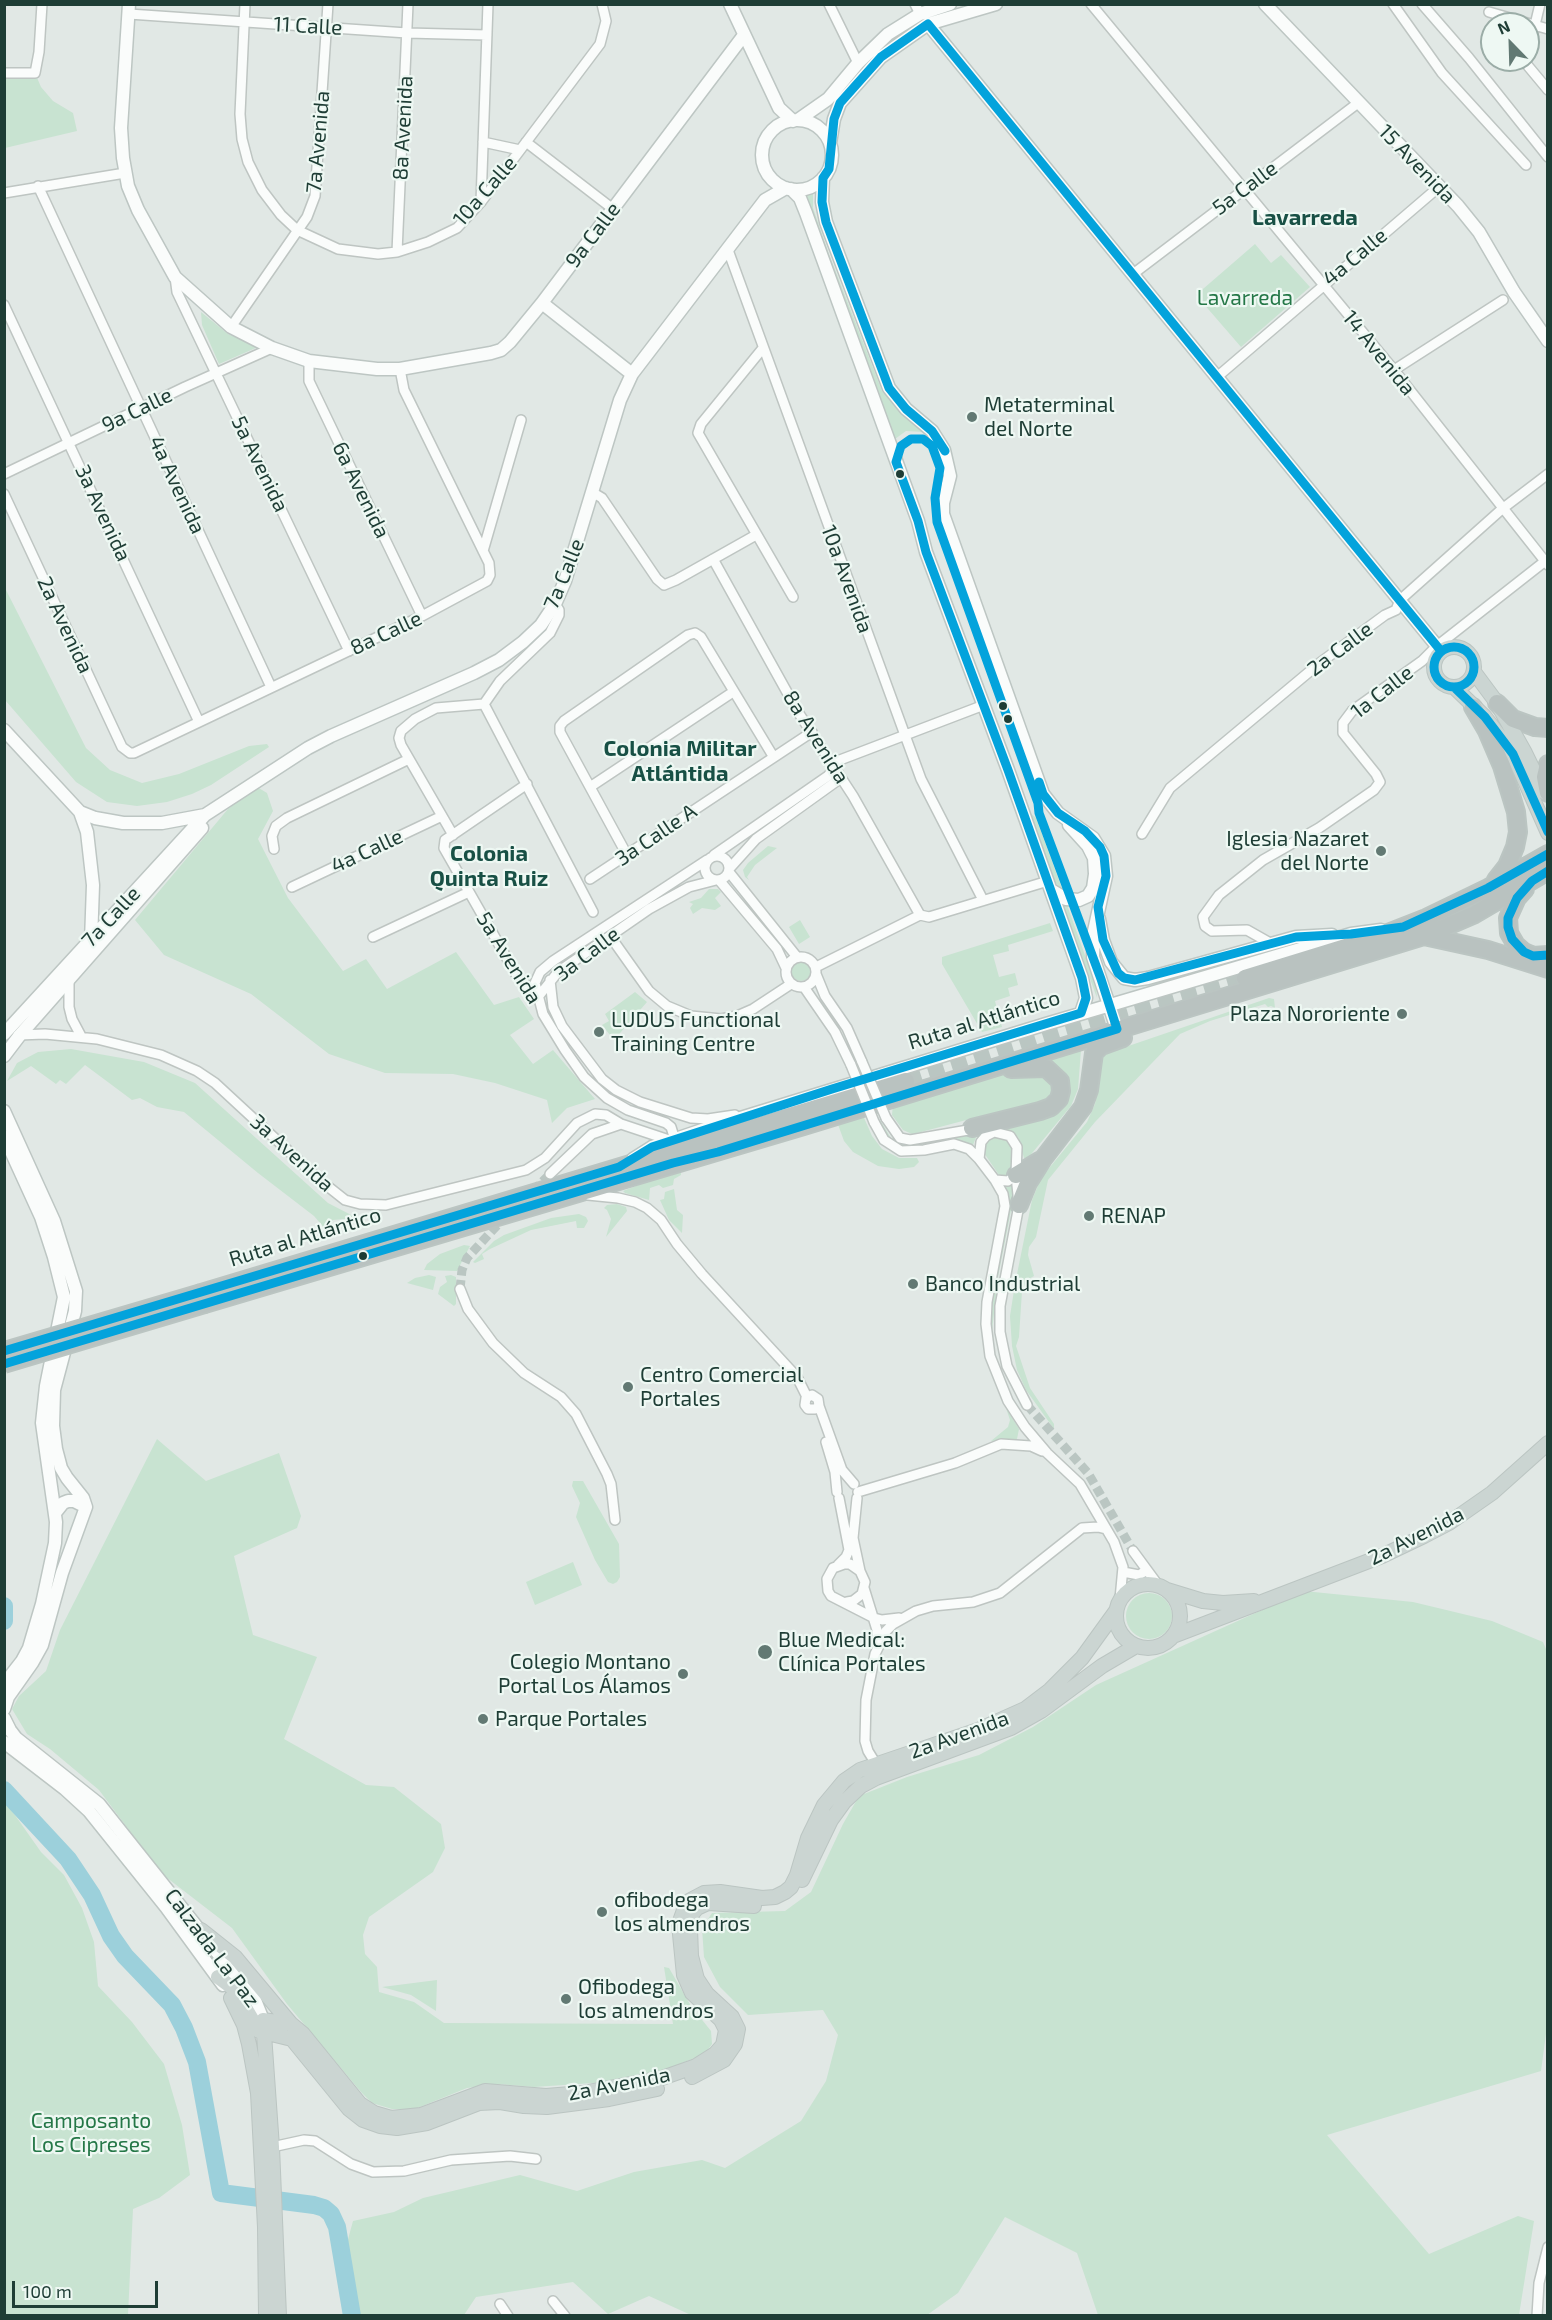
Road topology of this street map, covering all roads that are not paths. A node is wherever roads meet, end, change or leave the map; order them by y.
1 (42, 4) edge
2 (245, 4) edge
3 (328, 4) edge
4 (408, 4) edge
5 (488, 4) edge
6 (602, 4) edge
7 (730, 4) edge
8 (829, 4) edge
9 (950, 4) edge
10 (996, 4) edge
11 (1091, 4) edge
12 (1265, 4) edge
13 (1393, 4) edge
14 (1422, 4) edge
15 (129, 9) edge
16 (921, 14) edge
17 (245, 23) junction
18 (327, 27) junction
19 (407, 33) junction
20 (487, 35) junction
21 (744, 35) junction
22 (858, 63) junction
23 (1533, 72) edge
24 (4, 73) edge
25 (1548, 90) edge
26 (1358, 103) junction
27 (779, 108) junction
28 (795, 120) junction
29 (780, 124) junction
30 (483, 142) junction
31 (830, 143) junction
32 (523, 146) junction
33 (1548, 157) edge
34 (1526, 165) dead end
35 (125, 173) junction
36 (771, 178) junction
37 (823, 178) junction
38 (38, 186) junction
39 (1440, 186) junction
40 (1244, 188) junction
41 (788, 189) junction
42 (4, 193) edge
43 (765, 200) junction
44 (481, 202) junction
45 (613, 209) junction
46 (297, 230) junction
47 (728, 250) junction
48 (397, 252) junction
49 (1133, 274) junction
50 (175, 277) junction
51 (1323, 284) junction
52 (1503, 300) dead end
53 (542, 303) junction
54 (4, 305) edge
55 (231, 327) junction
56 (1548, 341) edge
57 (272, 348) junction
58 (763, 348) junction
59 (309, 361) junction
60 (400, 369) junction
61 (1394, 370) junction
62 (216, 373) junction
63 (632, 374) junction
64 (1216, 377) junction
65 (141, 408) junction
66 (521, 420) dead end
67 (70, 442) junction
68 (4, 474) edge
69 (1548, 474) edge
70 (592, 492) junction
71 (4, 494) edge
72 (1502, 509) junction
73 (756, 535) junction
74 (483, 551) junction
75 (713, 559) junction
76 (1546, 564) edge
77 (794, 597) dead end
78 (1400, 600) junction
79 (555, 604) junction
80 (422, 616) junction
81 (1439, 648) junction
82 (349, 651) junction
83 (1474, 672) junction
84 (271, 687) junction
85 (1454, 687) junction
86 (733, 692) junction
87 (1497, 702) junction
88 (484, 704) junction
89 (984, 705) junction
90 (1473, 707) junction
91 (199, 722) junction
92 (1548, 728) edge
93 (4, 730) edge
94 (812, 732) junction
95 (904, 734) junction
96 (130, 753) joint
97 (773, 756) junction
98 (409, 759) junction
99 (831, 763) junction
100 (1548, 764) edge
101 (841, 778) junction
102 (527, 784) junction
103 (590, 788) junction
104 (1548, 793) edge
105 (1548, 800) edge
106 (80, 812) junction
107 (211, 812) junction
108 (442, 816) junction
109 (1065, 819) junction
110 (1548, 833) edge
111 (1142, 834) dead end
112 (453, 835) junction
113 (274, 849) dead end
114 (1548, 854) edge
115 (627, 855) junction
116 (711, 857) junction
117 (729, 870) junction
118 (1548, 871) edge
119 (590, 879) dead end
120 (718, 880) junction
121 (1532, 880) junction
122 (1049, 885) junction
123 (292, 887) dead end
124 (1488, 888) junction
125 (470, 892) junction
126 (983, 900) junction
127 (646, 905) junction
128 (1098, 907) junction
129 (593, 912) dead end
130 (920, 915) junction
131 (1403, 927) junction
132 (1351, 934) junction
133 (610, 936) junction
134 (1424, 936) junction
135 (373, 937) dead end
136 (90, 938) junction
137 (1270, 943) junction
138 (92, 954) junction
139 (1548, 955) edge
140 (797, 957) junction
141 (786, 968) junction
142 (1548, 969) edge
143 (816, 971) junction
144 (1245, 978) tunnel mouth
145 (69, 980) junction
146 (550, 980) junction
147 (791, 984) junction
148 (804, 987) junction
149 (538, 997) junction
150 (1109, 1005) junction
151 (1081, 1013) junction
152 (1140, 1022) junction
153 (1117, 1029) junction
154 (6, 1033) edge
155 (20, 1035) junction
156 (81, 1036) junction
157 (4, 1056) edge
158 (977, 1072) junction
159 (906, 1081) tunnel mouth
160 (4, 1111) edge
161 (758, 1113) junction
162 (621, 1124) junction
163 (972, 1128) joint
164 (997, 1129) junction
165 (4, 1136) edge
166 (673, 1140) junction
167 (979, 1159) junction
168 (1043, 1159) junction
169 (619, 1167) junction
170 (550, 1174) tunnel mouth
171 (1016, 1175) junction
172 (995, 1179) junction
173 (576, 1193) junction
174 (1019, 1205) junction
175 (460, 1289) tunnel mouth
176 (203, 1299) junction
177 (4, 1351) edge
178 (4, 1364) edge
179 (1027, 1405) tunnel mouth
180 (816, 1408) junction
181 (1548, 1443) edge
182 (1047, 1453) junction
183 (856, 1492) junction
184 (838, 1495) junction
185 (86, 1507) junction
186 (55, 1513) junction
187 (615, 1520) dead end
188 (1106, 1529) junction
189 (1133, 1551) tunnel mouth
190 (838, 1565) junction
191 (1147, 1570) junction
192 (860, 1571) junction
193 (1123, 1572) junction
194 (1163, 1587) junction
195 (864, 1588) junction
196 (1268, 1600) junction
197 (847, 1602) junction
198 (1118, 1605) junction
199 (874, 1618) junction
200 (903, 1618) junction
201 (1173, 1636) junction
202 (878, 1646) junction
203 (1136, 1646) junction
204 (4, 1684) edge
205 (4, 1710) edge
206 (4, 1718) edge
207 (4, 1742) edge
208 (876, 1764) junction
209 (201, 1930) junction
210 (218, 1977) junction
211 (230, 1996) joint
212 (291, 2024) junction
213 (263, 2026) junction
214 (272, 2147) junction
215 (536, 2159) dead end
216 (268, 2179) junction
217 (270, 2226) junction
218 (1548, 2247) edge
219 (553, 2301) dead end
220 (500, 2304) dead end
221 (266, 2316) edge
222 (279, 2316) edge
223 (507, 2316) edge
224 (565, 2316) edge
225 (1537, 2316) edge

1 - 24 street
2 - 17 street
3 - 18 street, 7a Avenida
4 - 19 street, 8a Avenida
5 - 20 street
6 - 32 street, 10a Calle
7 - 21 main road
8 - 22 street
9 - 16 main road
10 - 16 main road
11 - 40 street, 14 Avenida
12 - 26 main road, 15 Avenida
13 - 34 street
14 - 33 street
15 - 17 street, 11 Calle
15 - 35 main road
16 - 22 main road
16 - 31 main road
16 - 49 main road
17 - 18 street, 11 Calle
17 - 46 street, 10a Calle
18 - 19 street, 11 Calle
18 - 46 street, 7a Avenida
19 - 20 street, 11 Calle
19 - 48 street, 8a Avenida
20 - 30 street
21 - 27 main road
21 - 45 main road, 9a Calle
22 - 28 main road
23 - 25 street
26 - 39 main road, 15 Avenida
26 - 40 street, 5a Calle
27 - 28 main road
27 - 29 main road
28 - 29 main road
28 - 31 main road
29 - 36 main road
30 - 32 street
30 - 44 street
31 - 37 main road
32 - 44 street, 10a Calle
32 - 45 street
35 - 38 street
35 - 50 main road
36 - 41 main road
36 - 43 main road, 7a Calle
37 - 41 main road
37 - 109 main road
38 - 42 street
38 - 65 street, 4a Avenida
39 - 51 street, 4a Calle
39 - 56 main road, 15 Avenida
40 - 49 street, 5a Calle
40 - 51 street, 14 Avenida
41 - 43 main road, 7a Calle
41 - 89 main road
43 - 47 main road, 7a Calle
44 - 48 street, 10a Calle
45 - 53 main road, 9a Calle
46 - 48 street, 10a Calle
46 - 55 street, 7a Avenida
47 - 58 street, 10a Avenida
47 - 63 main road, 7a Calle
49 - 64 main road
50 - 55 main road
50 - 62 street, 5a Avenida
51 - 61 street, 14 Avenida
51 - 64 street, 4a Calle
52 - 61 street
53 - 60 main road, 9a Calle
53 - 63 main road
54 - 67 street, 3a Avenida
55 - 57 main road
57 - 59 main road
57 - 62 street, 9a Calle
58 - 73 street
58 - 95 street, 10a Avenida
59 - 60 main road
59 - 80 street, 6a Avenida
60 - 74 street
61 - 72 street, 14 Avenida
62 - 65 street, 9a Calle
62 - 82 street, 5a Avenida
63 - 70 main road, 7a Calle
64 - 78 main road
65 - 67 street, 9a Calle
65 - 84 street, 4a Avenida
66 - 74 street, 8a Calle
67 - 68 street, 9a Calle
67 - 91 street, 3a Avenida
69 - 72 street, 2a Calle
70 - 75 street
70 - 79 main road, 7a Calle
71 - 96 street, 2a Avenida
72 - 76 street, 14 Avenida
72 - 78 street, 2a Calle
73 - 75 street
73 - 77 street
74 - 80 street, 8a Calle
75 - 94 street, 8a Avenida
76 - 81 street, 1a Calle
78 - 81 main road
78 - 111 street, 2a Calle
79 - 88 street
79 - 107 main road, 7a Calle
80 - 82 street, 8a Calle
81 - 83 main road
81 - 85 main road
81 - 137 street, 1a Calle
82 - 84 street, 8a Calle
83 - 85 main road
83 - 87 main road
84 - 91 street, 8a Calle
85 - 90 main road
86 - 97 street
86 - 103 street
86 - 103 street
87 - 92 highway
87 - 105 main road
88 - 98 street
88 - 102 street
89 - 95 street
89 - 122 main road
90 - 110 main road
90 - 124 highway
91 - 96 street, 8a Calle
93 - 106 main road
94 - 97 street, 3a Calle A
94 - 99 street, 8a Avenida
95 - 99 street
95 - 126 street, 10a Avenida
97 - 115 street, 3a Calle A
98 - 108 street
98 - 113 street
99 - 101 street, 8a Avenida
99 - 116 street, 3a Calle
100 - 104 highway
101 - 117 street
101 - 130 street, 8a Avenida
102 - 112 street
102 - 129 street
103 - 115 street
106 - 107 main road
106 - 136 main road
107 - 136 main road, 7a Calle
107 - 138 main road, 7a Calle
108 - 112 street
108 - 123 street, 4a Calle
109 - 122 main road
109 - 128 main road
112 - 125 street, 5a Avenida
114 - 124 highway, Ruta al Atlántico
115 - 119 street, 3a Calle A
116 - 117 street
116 - 120 street
116 - 127 street, 3a Calle
117 - 120 street
117 - 140 street
118 - 121 highway, Ruta al Atlántico
120 - 127 street, 3a Calle
120 - 141 street
121 - 134 highway, Ruta al Atlántico
121 - 139 highway
122 - 126 street
122 - 151 main road
124 - 131 highway, Ruta al Atlántico
125 - 135 street
125 - 149 street, 5a Avenida
126 - 130 street
127 - 133 street, 3a Calle
127 - 149 street, 3a Calle
128 - 137 main road
128 - 150 main road
130 - 143 street
131 - 132 main road, Ruta al Atlántico
131 - 144 highway, Ruta al Atlántico
132 - 137 main road
132 - 150 main road, Ruta al Atlántico
133 - 146 street, 3a Calle
133 - 147 street
134 - 142 highway
134 - 152 highway, Ruta al Atlántico
136 - 138 main road
136 - 154 main road, 7a Calle
138 - 145 main road, 7a Calle
140 - 141 street
140 - 143 street
141 - 147 street
143 - 148 street
143 - 163 street, bridge
145 - 155 main road, 7a Calle
145 - 156 street
146 - 149 street, 3a Calle
146 - 161 street, 5a Avenida
147 - 148 street
148 - 167 street, bridge
149 - 166 street, 5a Avenida
150 - 151 main road, Ruta al Atlántico
150 - 153 main road
151 - 161 main road, Ruta al Atlántico
152 - 153 highway, Ruta al Atlántico
152 - 168 highway
153 - 158 highway, Ruta al Atlántico
154 - 155 street, 3a Avenida
155 - 156 street, 3a Avenida
155 - 157 main road
156 - 162 street, 3a Avenida
158 - 164 highway
158 - 173 highway, Ruta al Atlántico
159 - 169 highway, Ruta al Atlántico
160 - 185 main road
161 - 166 main road, Ruta al Atlántico
162 - 166 street, 3a Avenida
162 - 170 street
163 - 164 highway
164 - 167 street
164 - 171 street
165 - 186 main road
166 - 169 main road, Ruta al Atlántico
167 - 172 street
168 - 171 highway
168 - 174 highway
169 - 176 highway, Ruta al Atlántico
171 - 172 street
171 - 174 street
172 - 182 street
173 - 176 highway, Ruta al Atlántico
173 - 180 street
174 - 179 street
175 - 187 street
176 - 177 highway, Ruta al Atlántico, bridge
176 - 178 highway, Ruta al Atlántico, bridge
180 - 183 street
180 - 184 street
181 - 196 main road, 2a Avenida
182 - 183 street
182 - 188 street
183 - 184 street
183 - 184 street
183 - 192 street
184 - 190 street
185 - 186 main road
185 - 205 main road
186 - 204 main road
188 - 193 street
188 - 200 street
189 - 191 street
190 - 192 street
190 - 197 street
191 - 193 street
191 - 194 street
192 - 195 street
193 - 198 street
194 - 196 main road, 2a Avenida
194 - 198 main road
194 - 201 main road
195 - 197 street
195 - 199 street
196 - 201 main road, 2a Avenida
197 - 199 street
198 - 203 main road
198 - 208 main road, 2a Avenida
199 - 200 street
199 - 202 street
200 - 202 street
201 - 203 main road
202 - 208 street
203 - 213 main road, 2a Avenida
206 - 209 main road, Calzada La Paz
207 - 210 main road, Calzada La Paz
208 - 212 main road, 2a Avenida
209 - 212 main road
209 - 213 main road, Calzada La Paz
210 - 211 main road, Calzada La Paz
210 - 213 main road
211 - 216 main road, Calzada La Paz
212 - 213 main road
213 - 214 main road, Calzada La Paz
214 - 215 street
214 - 216 main road, Calzada La Paz
216 - 217 main road, Calzada La Paz
217 - 221 main road, Calzada La Paz
217 - 222 main road, Calzada La Paz
218 - 225 street
219 - 224 street
220 - 223 street

